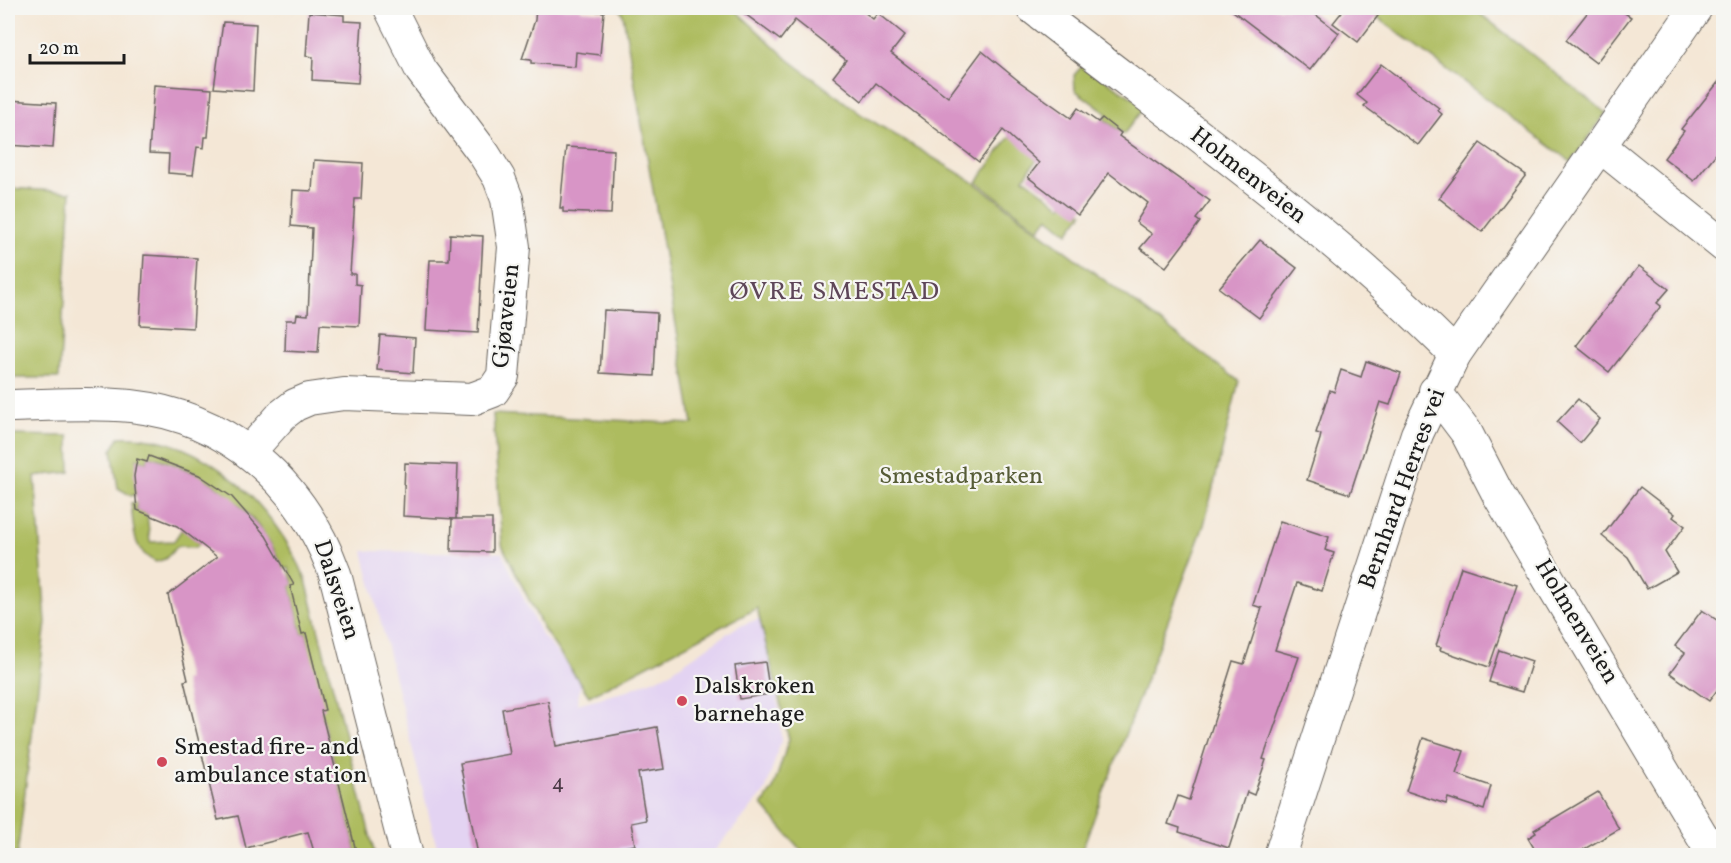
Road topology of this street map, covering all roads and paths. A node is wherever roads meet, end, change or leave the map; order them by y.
1 (390, 8) edge
2 (1033, 8) edge
3 (1696, 8) edge
4 (1600, 146) junction
5 (1724, 246) edge
6 (1455, 354) junction
7 (1435, 391) junction
8 (8, 406) edge
9 (250, 451) junction
10 (407, 855) edge
11 (1280, 855) edge
12 (1714, 855) edge

1 - 9 street, Gjøaveien
2 - 6 street, Holmenveien
3 - 4 street, Bernhard Herres vei
4 - 5 street
4 - 6 street, Bernhard Herres vei
6 - 7 street, Bernhard Herres vei
7 - 11 street, Bernhard Herres vei
7 - 12 street, Holmenveien
8 - 9 street, Dalsveien
9 - 10 street, Dalsveien

